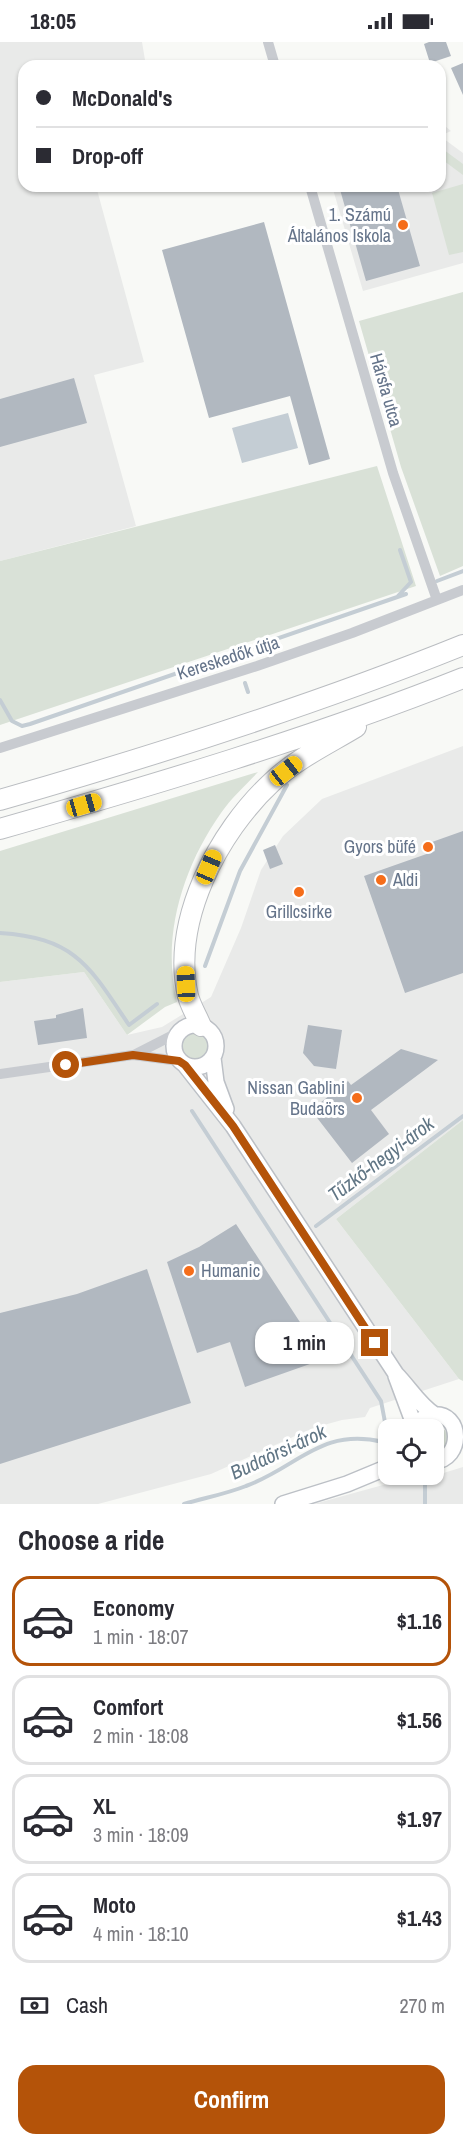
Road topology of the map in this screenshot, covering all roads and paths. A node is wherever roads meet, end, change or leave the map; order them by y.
1 (268, 42) edge
2 (273, 60) edge
3 (312, 192) edge
4 (463, 590) edge
5 (436, 600) junction
6 (463, 645) edge
7 (463, 678) edge
8 (387, 708) junction
9 (1, 745) edge
10 (0, 800) edge
11 (0, 829) edge
12 (201, 1026) junction
13 (179, 1032) junction
14 (133, 1055) junction
15 (213, 1058) junction
16 (182, 1063) junction
17 (0, 1074) edge
18 (233, 1126) junction
19 (396, 1374) junction
20 (435, 1415) junction
21 (411, 1419) edge
22 (422, 1419) edge
23 (459, 1429) edge
24 (458, 1451) edge
25 (444, 1459) edge
26 (378, 1469) edge
27 (283, 1504) edge

1 - 2 street
3 - 5 street, Hársfa utca
4 - 5 street, Kereskedők útja
5 - 9 street, Kereskedők útja
6 - 10 highway
7 - 8 highway
8 - 11 highway
8 - 12 highway
12 - 13 street
12 - 15 street
13 - 14 street
13 - 16 street
14 - 16 street
14 - 17 street
15 - 16 street
15 - 18 street
16 - 18 street
18 - 19 street
19 - 20 street
19 - 21 street
20 - 22 street
20 - 23 street
23 - 24 street
24 - 25 street
26 - 27 street

